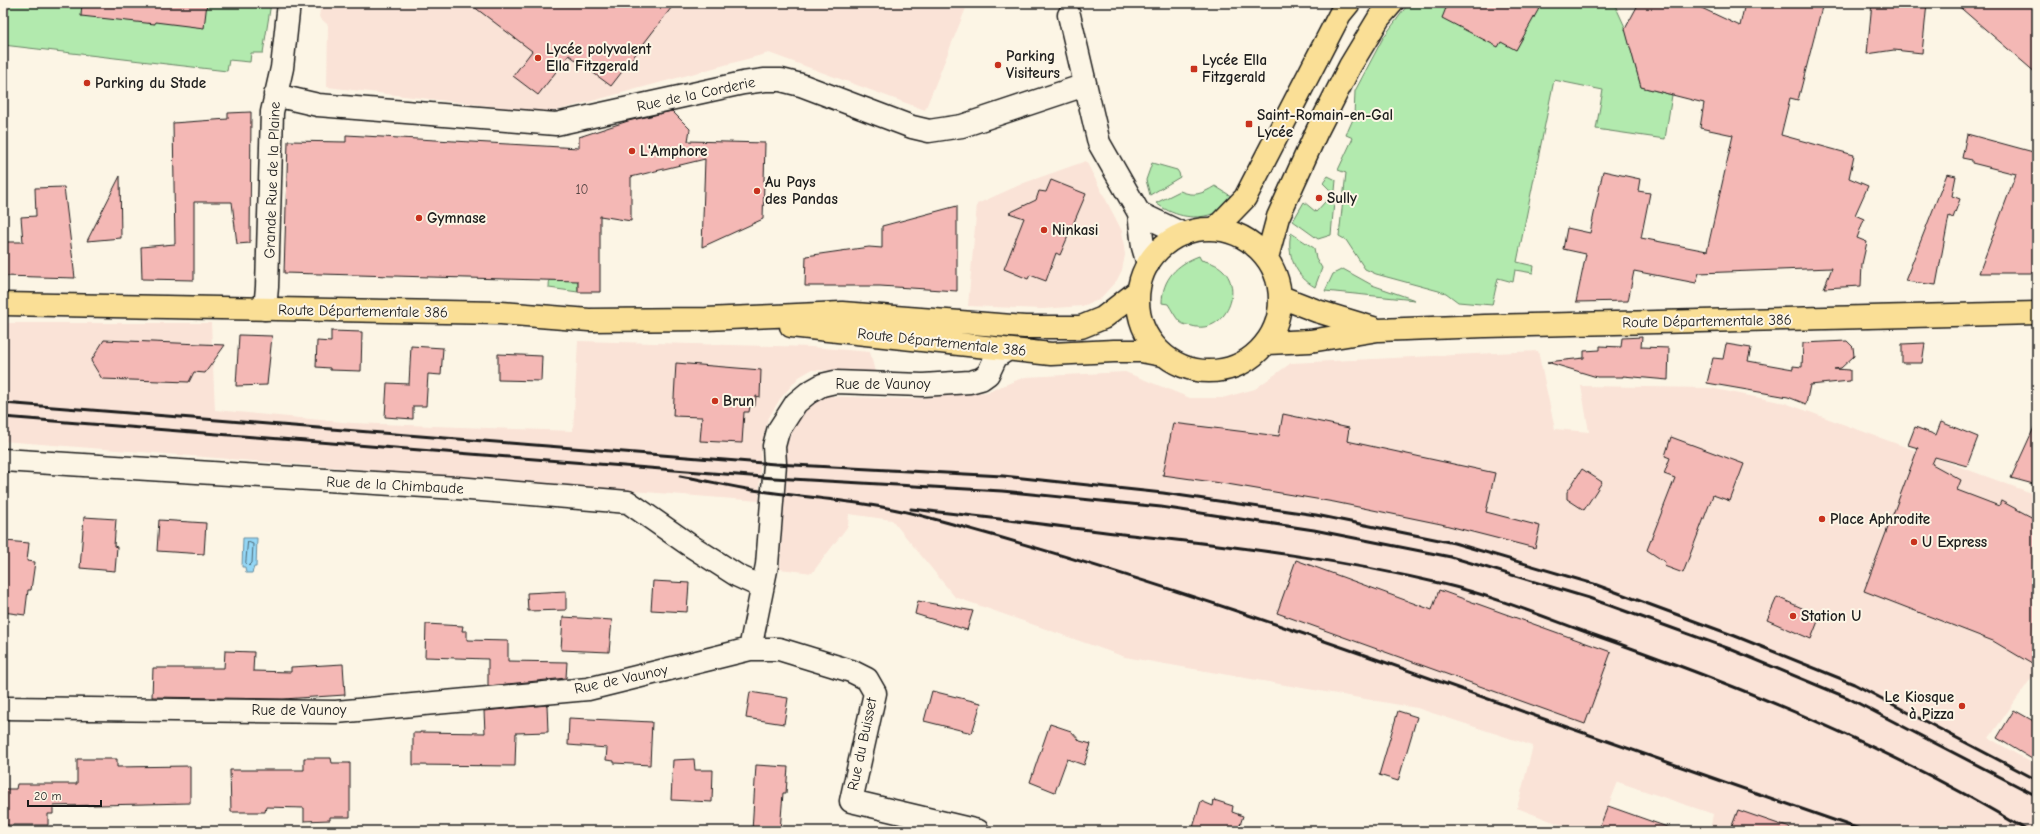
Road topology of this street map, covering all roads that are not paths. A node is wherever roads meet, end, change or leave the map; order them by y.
1 (289, 3) edge
2 (1349, 3) edge
3 (1392, 3) edge
4 (1069, 15) dead end
5 (1085, 85) junction
6 (275, 96) junction
7 (1139, 213) junction
8 (1216, 229) junction
9 (1183, 234) junction
10 (1267, 258) junction
11 (1148, 264) junction
12 (1138, 291) junction
13 (1281, 297) junction
14 (3, 304) edge
15 (265, 310) junction
16 (2037, 313) edge
17 (722, 318) junction
18 (1081, 327) junction
19 (1378, 330) junction
20 (1267, 343) junction
21 (1007, 350) junction
22 (1162, 355) junction
23 (3, 460) edge
24 (762, 587) junction
25 (750, 649) junction
26 (3, 708) edge
27 (978, 831) edge

1 - 6 street, Grande Rue de la Plaine
2 - 8 main road
3 - 10 main road
4 - 5 street
5 - 6 street, Rue de la Corderie
5 - 7 street
6 - 15 street, Grande Rue de la Plaine
7 - 9 street
7 - 11 street
8 - 9 main road
8 - 10 main road
9 - 11 main road
10 - 13 main road
11 - 12 main road
12 - 18 main road, Route Départementale 386
12 - 22 main road
13 - 19 main road, Route Départementale 386
13 - 20 main road
14 - 15 main road, Route Départementale 386
15 - 17 main road, Route Départementale 386
16 - 19 main road, Route Départementale 386
17 - 18 main road, Route Départementale 386
17 - 21 main road, Route Départementale 386
18 - 21 main road
19 - 20 main road, Route Départementale 386
20 - 22 main road
21 - 22 main road, Route Départementale 386
21 - 24 street, Rue de Vaunoy
23 - 24 street, Rue de la Chimbaude
24 - 25 street, Rue de Vaunoy
25 - 26 street, Rue de Vaunoy
25 - 27 street, Rue du Buisset

